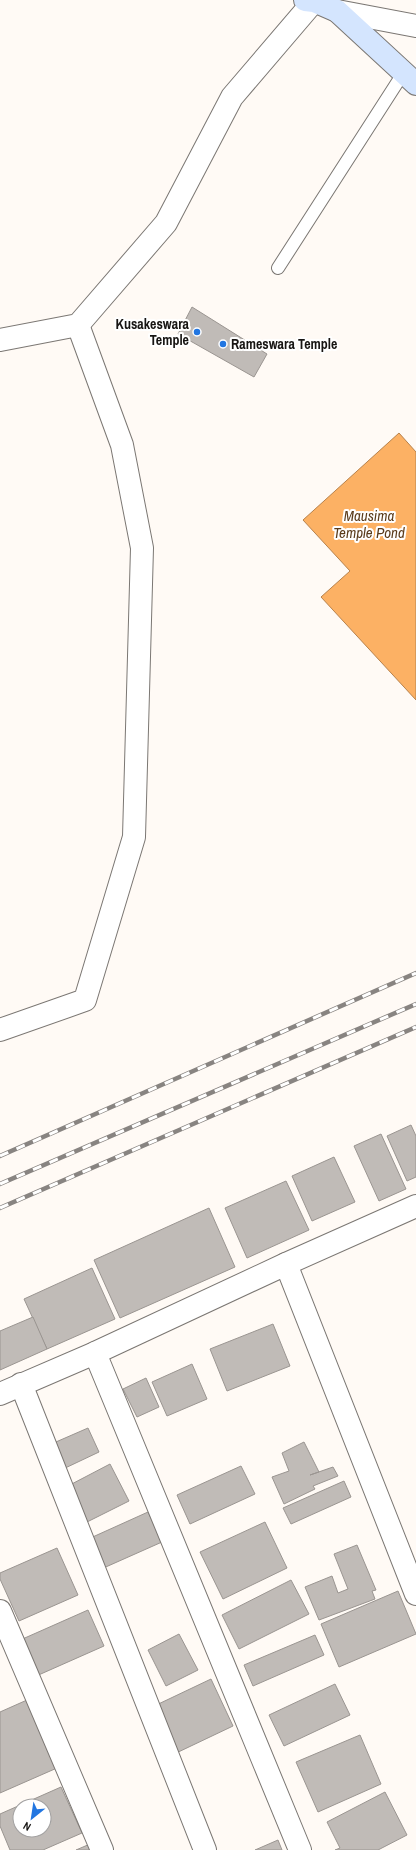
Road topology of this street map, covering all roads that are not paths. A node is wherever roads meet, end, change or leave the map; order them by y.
1 (310, 0) edge
2 (336, 11) junction
3 (416, 26) edge
4 (410, 78) edge
5 (278, 268) dead end
6 (78, 325) junction
7 (0, 340) edge
8 (0, 1030) edge
9 (416, 1206) edge
10 (286, 1264) junction
11 (95, 1353) junction
12 (21, 1384) junction
13 (0, 1394) edge
14 (416, 1594) edge
15 (0, 1611) edge
16 (102, 1850) edge
17 (205, 1850) edge
18 (300, 1850) edge

1 - 2 main road
1 - 6 street
2 - 3 street
2 - 4 main road
4 - 5 lane
6 - 7 street
6 - 8 street
9 - 10 street
10 - 11 street
10 - 14 street
11 - 12 street
11 - 18 street
12 - 13 street
12 - 17 street
15 - 16 street

